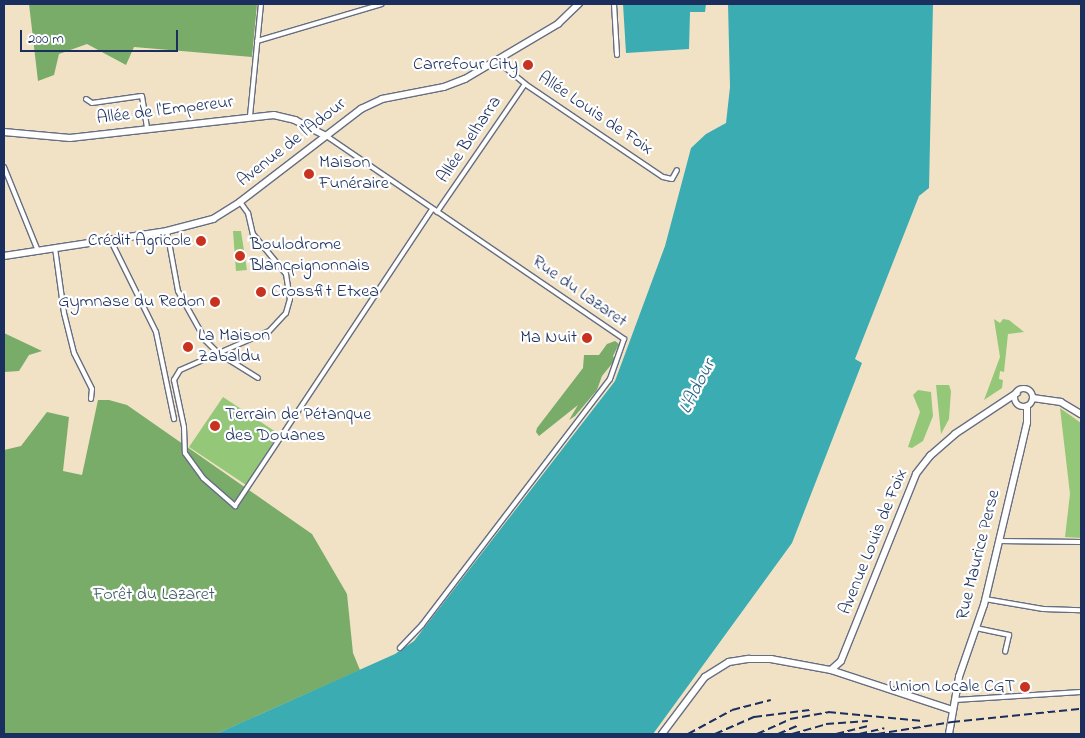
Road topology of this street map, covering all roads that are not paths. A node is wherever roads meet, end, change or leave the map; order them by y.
1 (261, 4) edge
2 (382, 4) edge
3 (579, 4) edge
4 (614, 4) edge
5 (257, 41) junction
6 (617, 55) dead end
7 (497, 61) junction
8 (525, 84) junction
9 (86, 99) dead end
10 (250, 116) junction
11 (147, 127) junction
12 (4, 132) edge
13 (325, 135) junction
14 (4, 167) edge
15 (676, 170) dead end
16 (240, 202) junction
17 (432, 209) junction
18 (437, 212) junction
19 (167, 231) junction
20 (110, 239) junction
21 (55, 248) junction
22 (38, 251) junction
23 (4, 256) edge
24 (218, 353) junction
25 (258, 378) dead end
26 (1016, 397) junction
27 (1033, 398) junction
28 (91, 399) dead end
29 (1027, 407) junction
30 (1081, 414) edge
31 (174, 419) dead end
32 (999, 542) junction
33 (1081, 542) edge
34 (985, 599) junction
35 (1081, 610) edge
36 (976, 628) junction
37 (400, 648) dead end
38 (1005, 652) dead end
39 (831, 670) junction
40 (1081, 692) edge
41 (955, 700) junction
42 (953, 710) junction
43 (662, 734) edge
44 (949, 734) edge

1 - 5 street
2 - 5 street
3 - 7 main road, Avenue de l'Adour
4 - 6 street
5 - 10 street
7 - 8 street, Allée Louis de Foix
7 - 13 main road, Avenue de l'Adour
8 - 15 street, Allée Louis de Foix
8 - 18 street, Allée Belharra
9 - 11 street
10 - 11 main road, Allée de l'Empereur
10 - 13 main road, Allée de l'Empereur
11 - 12 main road, Allée de l'Empereur
13 - 16 main road, Avenue de l'Adour
13 - 17 street, Rue du Lazaret
14 - 22 street
16 - 19 main road, Avenue de l'Adour
16 - 24 street
17 - 18 street, Rue du Lazaret
17 - 24 street
18 - 37 street, Rue du Lazaret
19 - 20 main road, Avenue de l'Adour
19 - 24 street
20 - 21 main road, Avenue de l'Adour
20 - 31 street
21 - 22 main road, Avenue de l'Adour
21 - 28 street
22 - 23 main road, Avenue de l'Adour
24 - 25 street
26 - 27 main road
26 - 29 main road
26 - 39 main road, Avenue Louis de Foix
27 - 29 main road
27 - 30 main road
29 - 32 main road, Rue Maurice Perse
32 - 33 street
32 - 34 main road, Rue Maurice Perse
34 - 35 street
34 - 36 main road, Rue Maurice Perse
36 - 38 street
36 - 41 main road, Rue Maurice Perse
39 - 42 main road
39 - 43 main road
40 - 41 street
41 - 42 main road, Rue Maurice Perse
42 - 44 main road, Rue Maurice Perse

